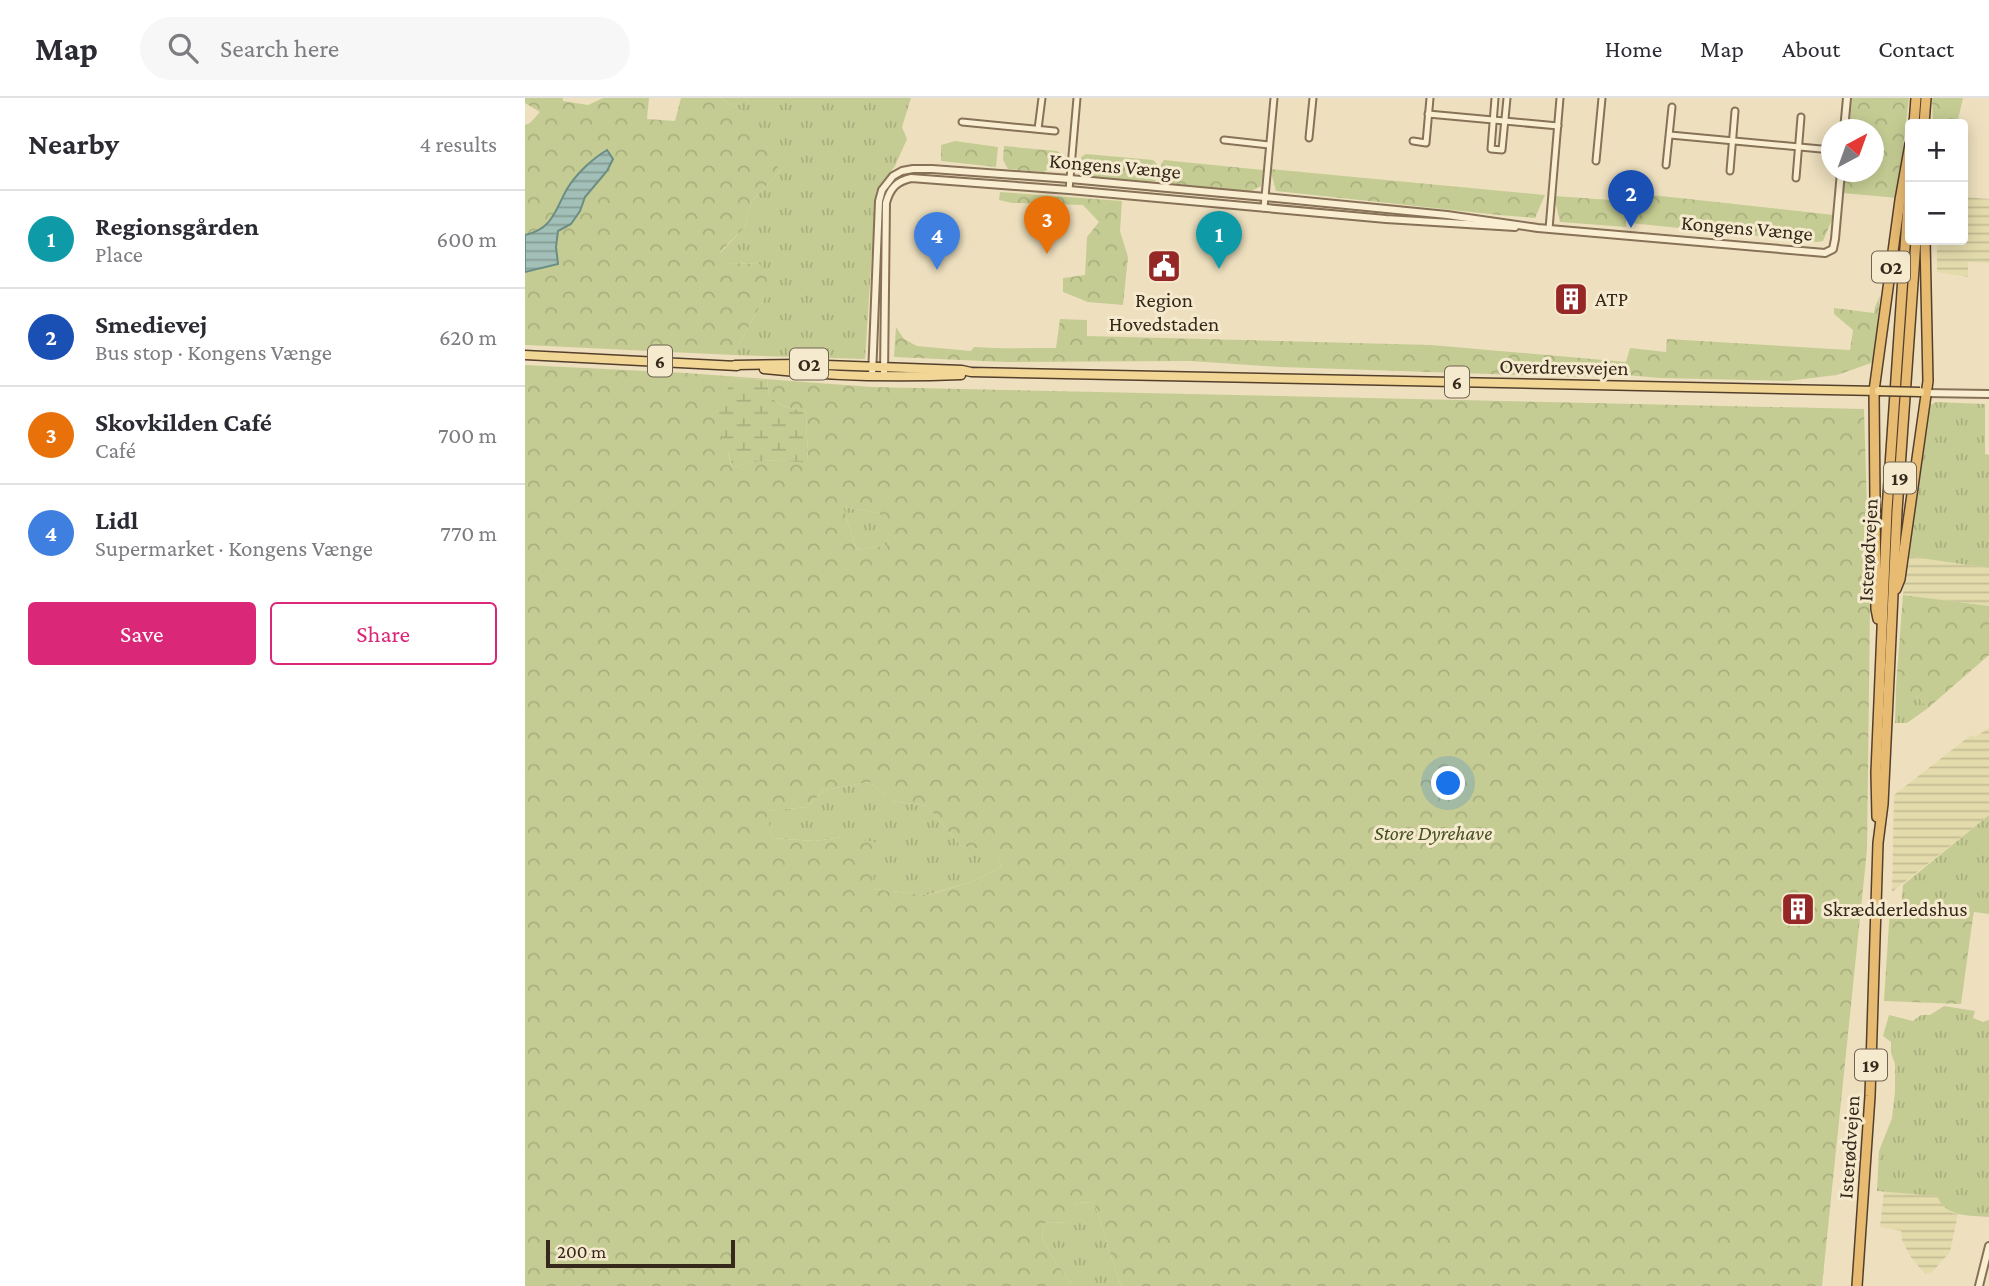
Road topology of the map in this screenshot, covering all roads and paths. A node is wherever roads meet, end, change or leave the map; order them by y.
1 (1042, 98) edge
2 (1077, 98) edge
3 (1274, 98) edge
4 (1313, 98) edge
5 (1430, 98) edge
6 (1495, 98) edge
7 (1507, 98) edge
8 (1560, 98) edge
9 (1602, 98) edge
10 (1847, 98) edge
11 (1916, 98) edge
12 (1926, 98) edge
13 (1672, 107) dead end
14 (1735, 111) dead end
15 (1429, 114) junction
16 (1801, 117) dead end
17 (1845, 119) edge
18 (1914, 119) edge
19 (1924, 119) edge
20 (1493, 120) junction
21 (1505, 121) junction
22 (962, 122) dead end
23 (1558, 126) junction
24 (1038, 129) junction
25 (1055, 131) dead end
26 (1670, 135) junction
27 (1310, 138) dead end
28 (1224, 141) dead end
29 (1413, 141) dead end
30 (1734, 141) junction
31 (1269, 145) junction
32 (1800, 147) junction
33 (1821, 149) edge
34 (1596, 161) dead end
35 (1666, 165) dead end
36 (1730, 171) dead end
37 (1905, 175) edge
38 (1796, 178) dead end
39 (1070, 179) junction
40 (1840, 182) edge
41 (1910, 182) edge
42 (1069, 190) junction
43 (1265, 197) junction
44 (1264, 208) junction
45 (1538, 228) junction
46 (1549, 229) junction
47 (1916, 245) edge
48 (1925, 245) edge
49 (525, 355) edge
50 (735, 365) junction
51 (872, 366) junction
52 (884, 371) junction
53 (872, 376) junction
54 (1876, 391) junction
55 (1923, 392) junction
56 (1989, 394) edge
57 (1893, 598) junction
58 (1881, 634) junction
59 (1878, 843) junction
60 (1989, 1246) edge
61 (1857, 1286) edge
62 (1979, 1286) edge

1 - 24 street
2 - 39 street
3 - 31 street
4 - 27 street
5 - 15 street
6 - 20 street
7 - 21 street
8 - 23 street
9 - 34 street
10 - 17 street
11 - 18 highway
12 - 19 highway
13 - 26 street
14 - 30 street
15 - 20 street
15 - 29 street
16 - 32 street
20 - 21 street
20 - 21 street
21 - 23 street
22 - 24 street
23 - 46 street
24 - 25 street
26 - 30 street
26 - 35 street
28 - 31 street
30 - 32 street
30 - 36 street
31 - 43 street
32 - 33 street
32 - 38 street
37 - 54 highway, O2
39 - 42 street
39 - 43 street, Kongens Vænge
39 - 51 street, Kongens Vænge
40 - 46 street, Kongens Vænge
41 - 58 highway, Isterødvejen / 19
42 - 44 street, Kongens Vænge
42 - 52 street, Kongens Vænge
43 - 44 street
43 - 45 street, Kongens Vænge
44 - 45 street, Kongens Vænge
45 - 46 street, Kongens Vænge
47 - 57 highway, Isterødvejen / 19
48 - 55 highway
49 - 50 main road, Overdrevsvejen / 6
50 - 51 main road, Overdrevsvejen / O2
50 - 53 main road, Overdrevsvejen / 6
51 - 52 main road, Overdrevsvejen / O2
51 - 53 street, Kongens Vænge
52 - 53 main road, Overdrevsvejen / 6
52 - 54 main road, Overdrevsvejen / 6
54 - 55 main road, Overdrevsvejen / 6, bridge
54 - 58 highway
55 - 56 street, Overdrevsvejen
55 - 57 highway
57 - 59 highway, Isterødvejen / 19
58 - 59 highway, Isterødvejen / 19
59 - 61 highway, Isterødvejen / 19
60 - 62 street

